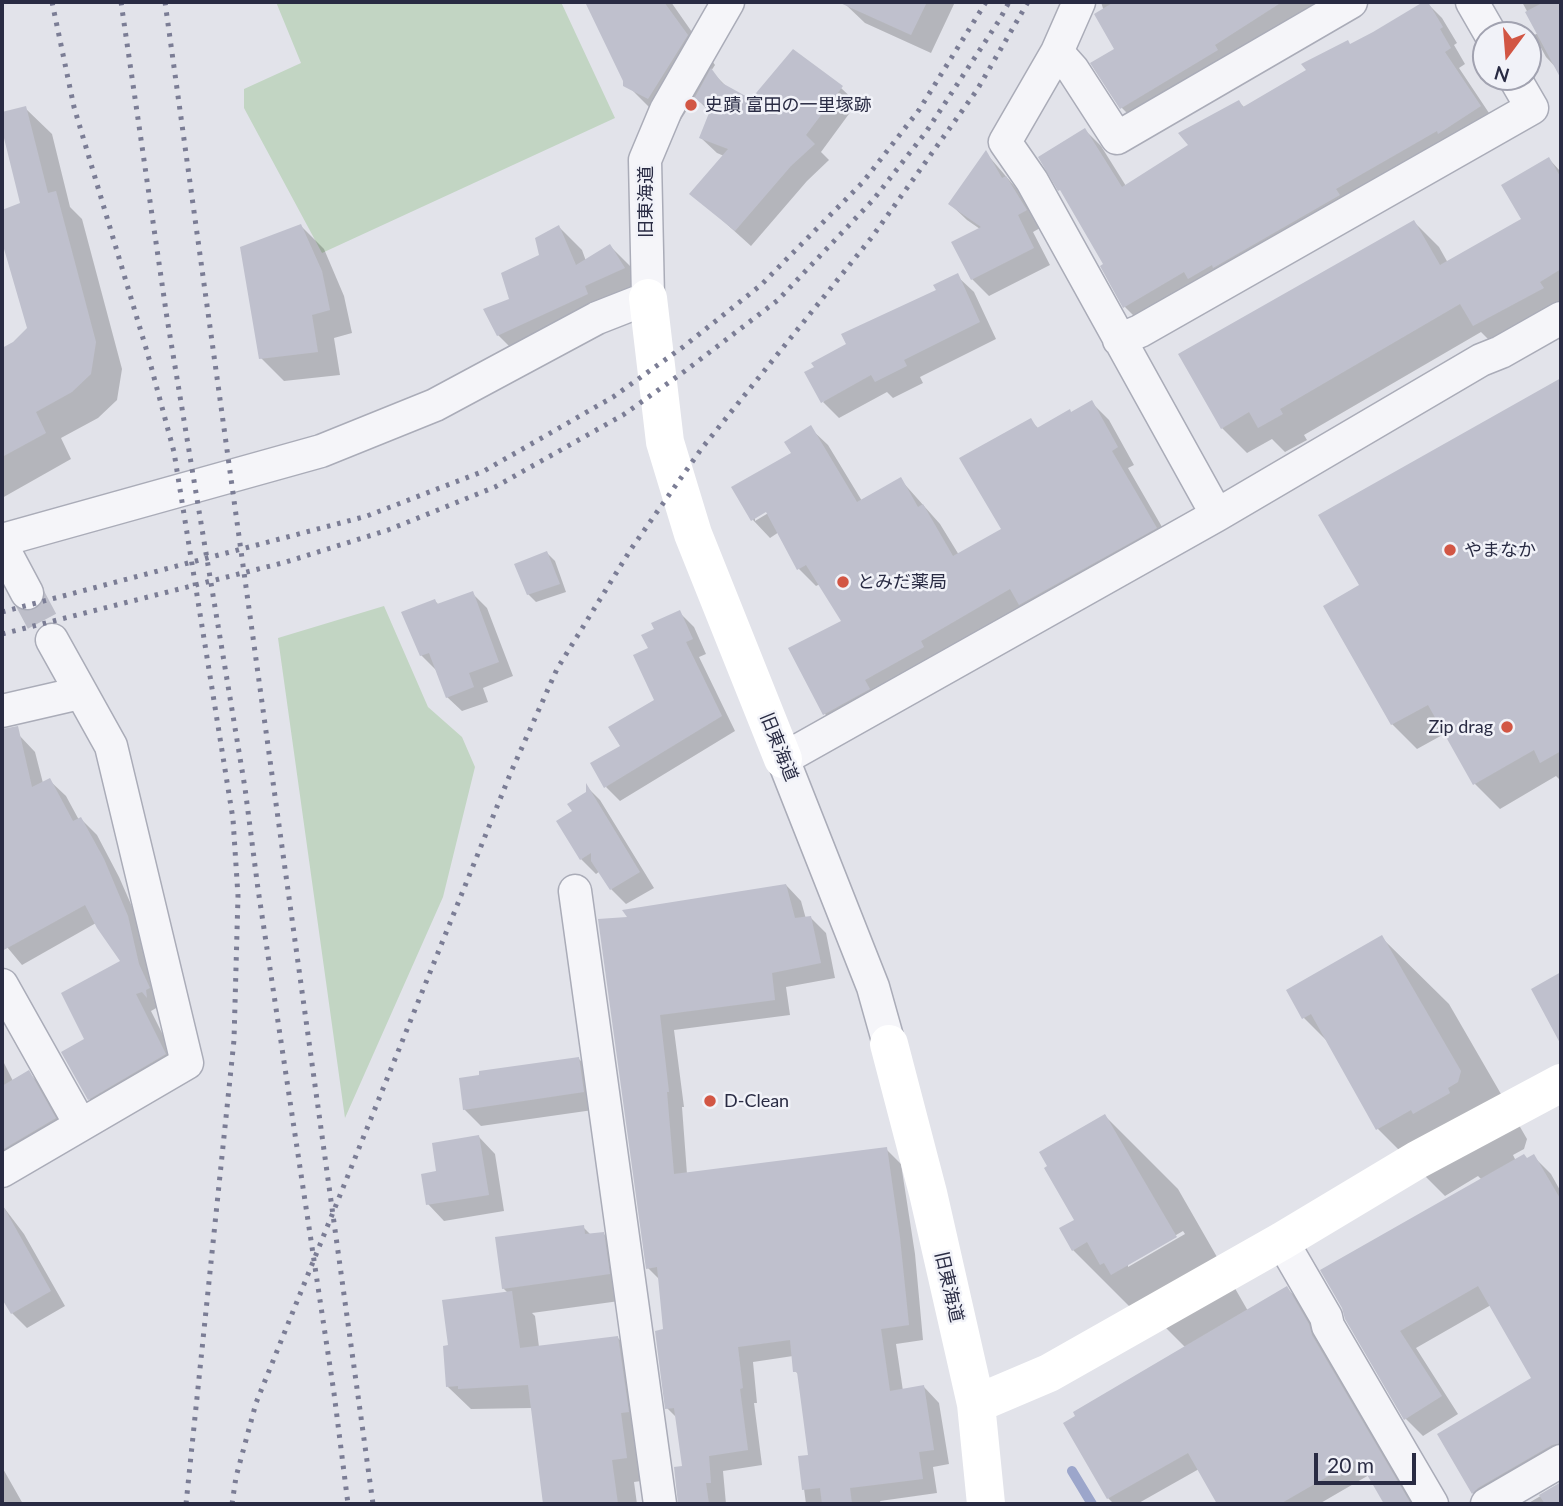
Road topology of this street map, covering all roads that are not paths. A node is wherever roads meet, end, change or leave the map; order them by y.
1 (728, 2) edge
2 (1079, 2) edge
3 (1351, 2) edge
4 (1472, 2) edge
5 (1483, 21) edge
6 (1056, 52) junction
7 (1522, 91) edge
8 (648, 298) junction
9 (1561, 318) edge
10 (1119, 340) junction
11 (1217, 515) junction
12 (2, 543) edge
13 (27, 593) tunnel mouth
14 (52, 640) tunnel mouth
15 (80, 693) junction
16 (2, 711) edge
17 (783, 759) junction
18 (575, 891) dead end
19 (2, 985) edge
20 (889, 1044) joint
21 (1561, 1083) edge
22 (80, 1124) junction
23 (2, 1171) edge
24 (1282, 1241) junction
25 (976, 1404) junction
26 (1561, 1461) edge
27 (660, 1504) edge
28 (986, 1504) edge
29 (1432, 1504) edge
30 (1487, 1504) edge

1 - 8 street, 旧東海道
2 - 6 street
3 - 6 street
4 - 5 street
6 - 10 street
7 - 10 street
8 - 12 street
8 - 17 street, 旧東海道
9 - 11 street
10 - 11 street
11 - 17 street
12 - 13 street
14 - 15 street
15 - 16 street
15 - 22 street
17 - 20 street, 旧東海道
18 - 27 street
19 - 22 street
20 - 25 street, 旧東海道
21 - 24 street
22 - 23 street
24 - 25 street
24 - 29 street
25 - 28 street, 旧東海道
26 - 30 street

